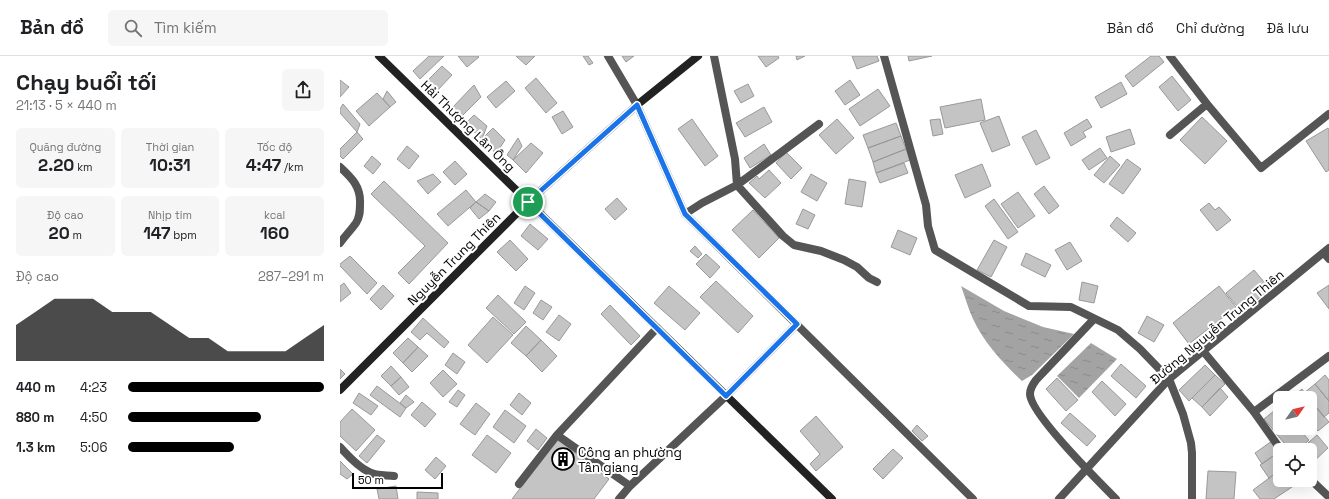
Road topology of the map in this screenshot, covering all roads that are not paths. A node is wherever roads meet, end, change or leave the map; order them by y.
1 (379, 56) edge
2 (608, 56) edge
3 (698, 56) edge
4 (714, 56) edge
5 (884, 56) edge
6 (1170, 56) edge
7 (1207, 104) junction
8 (637, 105) junction
9 (1329, 114) edge
10 (819, 124) dead end
11 (1170, 135) dead end
12 (340, 167) edge
13 (737, 185) junction
14 (528, 202) junction
15 (685, 214) junction
16 (340, 243) edge
17 (1327, 253) edge
18 (877, 282) dead end
19 (1094, 319) junction
20 (797, 324) junction
21 (657, 328) junction
22 (1203, 351) junction
23 (1329, 356) edge
24 (1169, 379) junction
25 (340, 390) edge
26 (726, 396) junction
27 (1254, 412) junction
28 (557, 435) junction
29 (1276, 443) edge
30 (340, 447) edge
31 (1086, 469) junction
32 (394, 476) dead end
33 (519, 484) dead end
34 (630, 486) junction
35 (1317, 486) edge
36 (1329, 497) edge
37 (619, 499) edge
38 (832, 499) edge
39 (973, 499) edge
40 (1060, 499) edge
41 (1116, 499) edge
42 (1192, 499) edge

1 - 14 street, Hải Thượng Lãn Ông
2 - 8 street
3 - 8 street, Nguyễn Trung Thiên
4 - 13 street
5 - 19 street
6 - 7 street
7 - 9 street
7 - 11 street
8 - 14 street, Nguyễn Trung Thiên
8 - 15 street
10 - 13 street
12 - 16 street
13 - 15 street
13 - 18 street
14 - 21 street, Hải Thượng Lãn Ông
14 - 25 street, Nguyễn Trung Thiên
15 - 20 street
17 - 22 street, Đường Nguyễn Trung Thiên
19 - 24 street
19 - 31 street
20 - 26 street
20 - 39 street
21 - 26 street, Hải Thượng Lãn Ông
21 - 28 street
22 - 24 street, Đường Nguyễn Trung Thiên
22 - 27 street
23 - 27 street
24 - 31 street, Đường Nguyễn Trung Thiên
24 - 42 street
26 - 34 street
26 - 38 street, Hải Thượng Lãn Ông
27 - 29 street
28 - 33 street
28 - 34 street
30 - 32 street
31 - 40 street, Đường Nguyễn Trung Thiên
31 - 41 street
34 - 37 street
35 - 36 street

